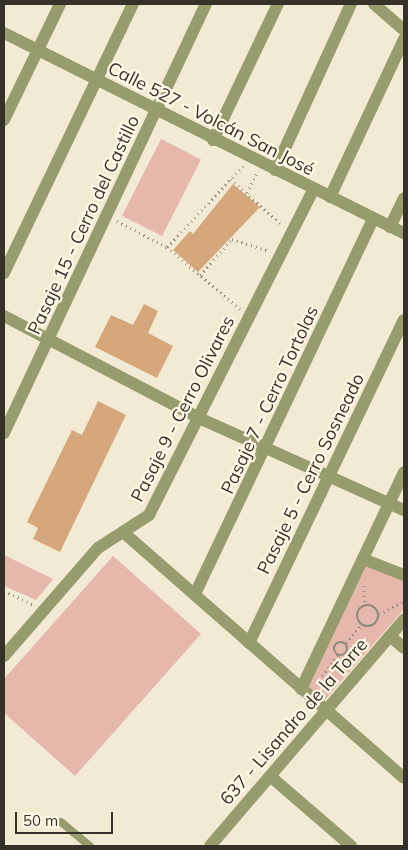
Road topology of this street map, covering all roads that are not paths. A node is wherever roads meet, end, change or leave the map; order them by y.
1 (60, 4) edge
2 (132, 4) edge
3 (206, 4) edge
4 (278, 4) edge
5 (351, 4) edge
6 (374, 4) edge
7 (404, 30) edge
8 (4, 34) edge
9 (404, 39) edge
10 (37, 51) junction
11 (96, 80) junction
12 (155, 111) junction
13 (4, 120) edge
14 (213, 140) junction
15 (259, 167) junction
16 (313, 190) junction
17 (330, 197) junction
18 (404, 198) edge
19 (373, 220) junction
20 (390, 227) junction
21 (404, 233) edge
22 (4, 273) edge
23 (4, 316) edge
24 (404, 320) edge
25 (49, 341) junction
26 (199, 418) junction
27 (4, 433) edge
28 (267, 449) junction
29 (404, 472) edge
30 (331, 476) junction
31 (390, 503) junction
32 (404, 510) edge
33 (123, 532) junction
34 (363, 559) junction
35 (404, 575) edge
36 (195, 594) junction
37 (404, 620) edge
38 (390, 636) junction
39 (249, 643) junction
40 (404, 648) edge
41 (4, 656) edge
42 (301, 689) junction
43 (327, 711) junction
44 (270, 776) junction
45 (404, 778) edge
46 (61, 822) dead end
47 (90, 846) edge
48 (210, 846) edge
49 (350, 846) edge

1 - 10 street
2 - 11 street
3 - 12 street, Pasaje 15 - Cerro del Castillo
4 - 14 street
5 - 15 street
6 - 7 street
8 - 10 street, Calle 527 - Volcán San José
9 - 17 street
10 - 11 street, Calle 527 - Volcán San José
10 - 13 street
11 - 12 street, Calle 527 - Volcán San José
11 - 22 street
12 - 14 street, Calle 527 - Volcán San José
12 - 25 street, Pasaje 15 - Cerro del Castillo
14 - 15 street, Calle 527 - Volcán San José
15 - 16 street, Calle 527 - Volcán San José
16 - 17 street, Calle 527 - Volcán San José
16 - 26 street, Pasaje 9 - Cerro Olivares
17 - 19 street, Calle 527 - Volcán San José
18 - 20 street
19 - 20 street, Calle 527 - Volcán San José
19 - 28 street, Pasaje 7 - Cerro Tortolas
20 - 21 street, Calle 527 - Volcán San José
23 - 25 street
24 - 30 street, Pasaje 5 - Cerro Sosneado
25 - 26 street
25 - 27 street, Pasaje 15 - Cerro del Castillo
26 - 28 street
26 - 33 street, Pasaje 9 - Cerro Olivares
28 - 30 street
28 - 36 street, Pasaje 7 - Cerro Tortolas
29 - 31 street
30 - 31 street
30 - 39 street, Pasaje 5 - Cerro Sosneado
31 - 32 street
31 - 34 street
33 - 36 street
33 - 41 street, Pasaje 9 - Cerro Olivares
34 - 35 street
34 - 42 street
36 - 39 street
37 - 38 street, 637 - Lisandro de la Torre
38 - 40 street
38 - 43 street, 637 - Lisandro de la Torre
39 - 42 street
42 - 43 street
43 - 44 street, 637 - Lisandro de la Torre
43 - 45 street
44 - 48 street, 637 - Lisandro de la Torre
44 - 49 street
46 - 47 lane

